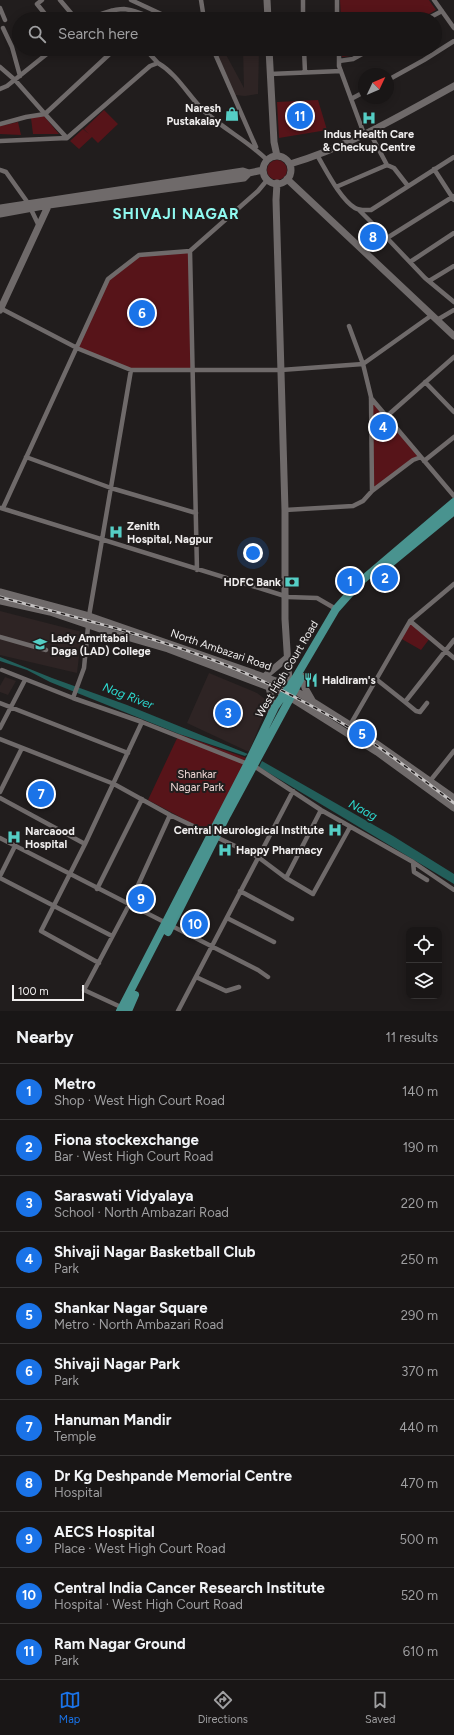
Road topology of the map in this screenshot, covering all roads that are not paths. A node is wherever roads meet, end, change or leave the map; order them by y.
1 (42, 0) edge
2 (60, 0) edge
3 (131, 0) edge
4 (201, 0) edge
5 (267, 0) edge
6 (303, 0) edge
7 (337, 0) edge
8 (434, 0) edge
9 (0, 8) edge
10 (111, 11) edge
11 (442, 11) joint
12 (43, 12) edge
13 (70, 12) edge
14 (136, 12) edge
15 (157, 12) edge
16 (203, 12) edge
17 (268, 12) edge
18 (304, 12) edge
19 (337, 12) edge
20 (4, 20) dead end
21 (2, 28) dead end
22 (454, 28) edge
23 (454, 42) edge
24 (12, 47) edge
25 (442, 49) edge
26 (14, 56) edge
27 (45, 56) edge
28 (107, 56) edge
29 (152, 56) edge
30 (216, 56) edge
31 (269, 56) edge
32 (304, 56) edge
33 (339, 56) edge
34 (358, 56) edge
35 (431, 56) edge
36 (339, 61) junction
37 (158, 63) junction
38 (0, 67) edge
39 (341, 71) junction
40 (305, 72) junction
41 (270, 74) junction
42 (20, 76) junction
43 (394, 77) edge
44 (15, 80) junction
45 (454, 86) edge
46 (0, 89) edge
47 (358, 95) edge
48 (351, 99) junction
49 (45, 114) junction
50 (0, 124) edge
51 (367, 133) junction
52 (67, 138) junction
53 (0, 141) edge
54 (256, 149) junction
55 (317, 155) junction
56 (277, 156) junction
57 (454, 156) edge
58 (267, 160) junction
59 (290, 164) junction
60 (387, 165) junction
61 (0, 170) edge
62 (263, 170) junction
63 (434, 170) junction
64 (268, 179) junction
65 (287, 179) junction
66 (277, 183) junction
67 (408, 186) junction
68 (336, 187) junction
69 (454, 198) edge
70 (50, 202) junction
71 (29, 206) junction
72 (0, 208) edge
73 (358, 209) junction
74 (0, 214) edge
75 (39, 226) junction
76 (454, 233) edge
77 (387, 238) junction
78 (190, 251) junction
79 (410, 262) junction
80 (454, 266) edge
81 (429, 282) junction
82 (454, 302) edge
83 (0, 309) edge
84 (454, 310) edge
85 (435, 318) junction
86 (349, 326) dead end
87 (454, 336) edge
88 (76, 348) junction
89 (454, 357) edge
90 (363, 364) junction
91 (131, 370) junction
92 (192, 370) junction
93 (280, 370) junction
94 (426, 382) junction
95 (371, 397) junction
96 (454, 412) edge
97 (387, 416) junction
98 (454, 438) edge
99 (26, 457) junction
100 (422, 459) junction
101 (111, 488) junction
102 (372, 491) junction
103 (454, 496) edge
104 (454, 502) edge
105 (1, 508) edge
106 (285, 510) junction
107 (454, 512) edge
108 (196, 513) junction
109 (102, 540) junction
110 (197, 570) junction
111 (454, 584) edge
112 (0, 592) edge
113 (286, 597) junction
114 (0, 601) edge
115 (336, 609) junction
116 (89, 616) junction
117 (410, 621) junction
118 (89, 626) junction
119 (0, 637) edge
120 (454, 640) edge
121 (46, 650) dead end
122 (446, 651) junction
123 (288, 657) junction
124 (454, 658) edge
125 (2, 670) dead end
126 (264, 676) junction
127 (302, 676) junction
128 (376, 679) junction
129 (25, 680) junction
130 (269, 687) junction
131 (291, 690) junction
132 (73, 697) junction
133 (405, 702) junction
134 (0, 703) edge
135 (427, 703) dead end
136 (314, 704) junction
137 (10, 707) junction
138 (270, 719) junction
139 (142, 722) junction
140 (350, 725) junction
141 (0, 728) edge
142 (0, 739) edge
143 (22, 748) junction
144 (454, 751) edge
145 (128, 753) junction
146 (251, 765) junction
147 (430, 781) junction
148 (114, 784) junction
149 (293, 791) junction
150 (0, 792) edge
151 (0, 798) edge
152 (454, 798) edge
153 (142, 799) junction
154 (454, 808) edge
155 (321, 810) junction
156 (170, 814) junction
157 (350, 827) junction
158 (214, 836) junction
159 (0, 838) edge
160 (85, 844) junction
161 (15, 846) junction
162 (258, 857) junction
163 (412, 862) junction
164 (70, 874) junction
165 (0, 877) edge
166 (286, 878) junction
167 (427, 880) dead end
168 (98, 889) junction
169 (454, 890) edge
170 (240, 891) junction
171 (129, 905) junction
172 (54, 906) junction
173 (227, 918) junction
174 (292, 919) dead end
175 (169, 925) junction
176 (112, 936) junction
177 (274, 942) dead end
178 (212, 946) junction
179 (99, 963) junction
180 (196, 977) junction
181 (268, 977) dead end
182 (239, 987) dead end
183 (125, 1010) edge
184 (178, 1011) edge

1 - 12 street
2 - 13 street
3 - 15 street
4 - 16 street
5 - 17 street
6 - 18 street
7 - 19 street
8 - 11 street
9 - 20 street
10 - 14 street
11 - 22 street
21 - 24 street
23 - 25 street
26 - 42 street
27 - 42 street
28 - 49 street
29 - 37 street
30 - 54 street
31 - 41 street
32 - 40 street
33 - 36 street
34 - 36 street
35 - 43 street
36 - 39 street
37 - 52 street
37 - 54 street
38 - 44 street
39 - 40 street
39 - 48 street
40 - 41 street
41 - 56 street
42 - 44 street
44 - 46 street
44 - 49 street
45 - 51 street
47 - 48 street
48 - 51 street
49 - 50 street
49 - 52 street
51 - 55 street
51 - 60 street
52 - 53 street
54 - 58 street
55 - 59 street
55 - 68 street
56 - 58 street
56 - 59 street
57 - 63 street
58 - 62 street
59 - 65 street
60 - 67 street
60 - 68 street
61 - 71 street
62 - 64 street
62 - 70 street
63 - 67 street
63 - 69 street
64 - 66 street
64 - 78 street
65 - 66 street
65 - 85 street
66 - 93 street
67 - 73 street
68 - 73 street
69 - 77 street
70 - 71 street
70 - 75 street
71 - 72 street
71 - 74 street
71 - 75 street
73 - 77 street
75 - 83 street
76 - 79 street
77 - 79 street
78 - 88 street
78 - 92 street
79 - 81 street
80 - 81 street
81 - 82 street
83 - 88 street
84 - 85 street
85 - 87 street
85 - 90 street
86 - 90 street
88 - 91 street
88 - 99 street
89 - 94 street
90 - 93 street
90 - 95 street
91 - 92 street
91 - 101 street
92 - 93 street
92 - 108 street
93 - 106 street
94 - 96 street
94 - 97 street
95 - 97 street
95 - 102 street
97 - 100 street
98 - 100 street
99 - 101 street
99 - 105 street
100 - 102 street
100 - 103 street
101 - 108 street
101 - 109 street
102 - 106 street
104 - 115 main road, West High Court Road
105 - 109 street
106 - 113 street
107 - 127 main road, West High Court Road
108 - 110 street
109 - 110 street
109 - 116 street
110 - 113 street
111 - 117 street
112 - 116 street, North Ambazari Road
113 - 115 street
113 - 123 street
114 - 118 street, North Ambazari Road
115 - 131 main road, West High Court Road
116 - 118 street
116 - 126 street, North Ambazari Road
117 - 122 street
117 - 128 street
118 - 130 street, North Ambazari Road
118 - 132 street
119 - 121 street
120 - 122 street
122 - 124 street
122 - 133 street
123 - 126 street
123 - 131 street
125 - 129 street
126 - 131 street, North Ambazari Road
127 - 131 main road, West High Court Road
127 - 136 street
128 - 133 street
128 - 140 street
129 - 132 street
129 - 137 street
130 - 131 street, North Ambazari Road
130 - 138 street
131 - 136 street, North Ambazari Road
131 - 138 main road, West High Court Road
131 - 146 main road, West High Court Road
131 - 154 street, North Ambazari Road
132 - 139 street
133 - 135 street
134 - 137 street
136 - 140 street, North Ambazari Road
137 - 141 street
137 - 145 street
138 - 146 main road, West High Court Road
139 - 145 street
139 - 146 street
140 - 147 street, North Ambazari Road
142 - 143 street
143 - 148 street
143 - 150 street
144 - 147 street
145 - 148 street
146 - 149 street
146 - 158 main road, West High Court Road
147 - 152 street, North Ambazari Road
148 - 153 street
148 - 160 street
149 - 155 street
149 - 162 street
151 - 160 street
153 - 156 street
153 - 168 street
155 - 157 street
155 - 166 street
156 - 158 street
156 - 171 street
157 - 163 street
157 - 166 street
158 - 162 street
158 - 175 main road, West High Court Road
159 - 161 street
160 - 164 street
161 - 164 street
161 - 165 street
162 - 166 street
162 - 170 street
163 - 167 street
163 - 169 street
164 - 168 street
164 - 172 street
165 - 172 street
168 - 171 street
170 - 173 street
170 - 174 street
171 - 175 street
171 - 176 street
172 - 176 street
172 - 179 street
173 - 177 street
173 - 178 street
175 - 178 street
175 - 183 main road, West High Court Road
176 - 179 street
178 - 180 street
178 - 181 street
179 - 183 street
180 - 182 street
180 - 184 street

